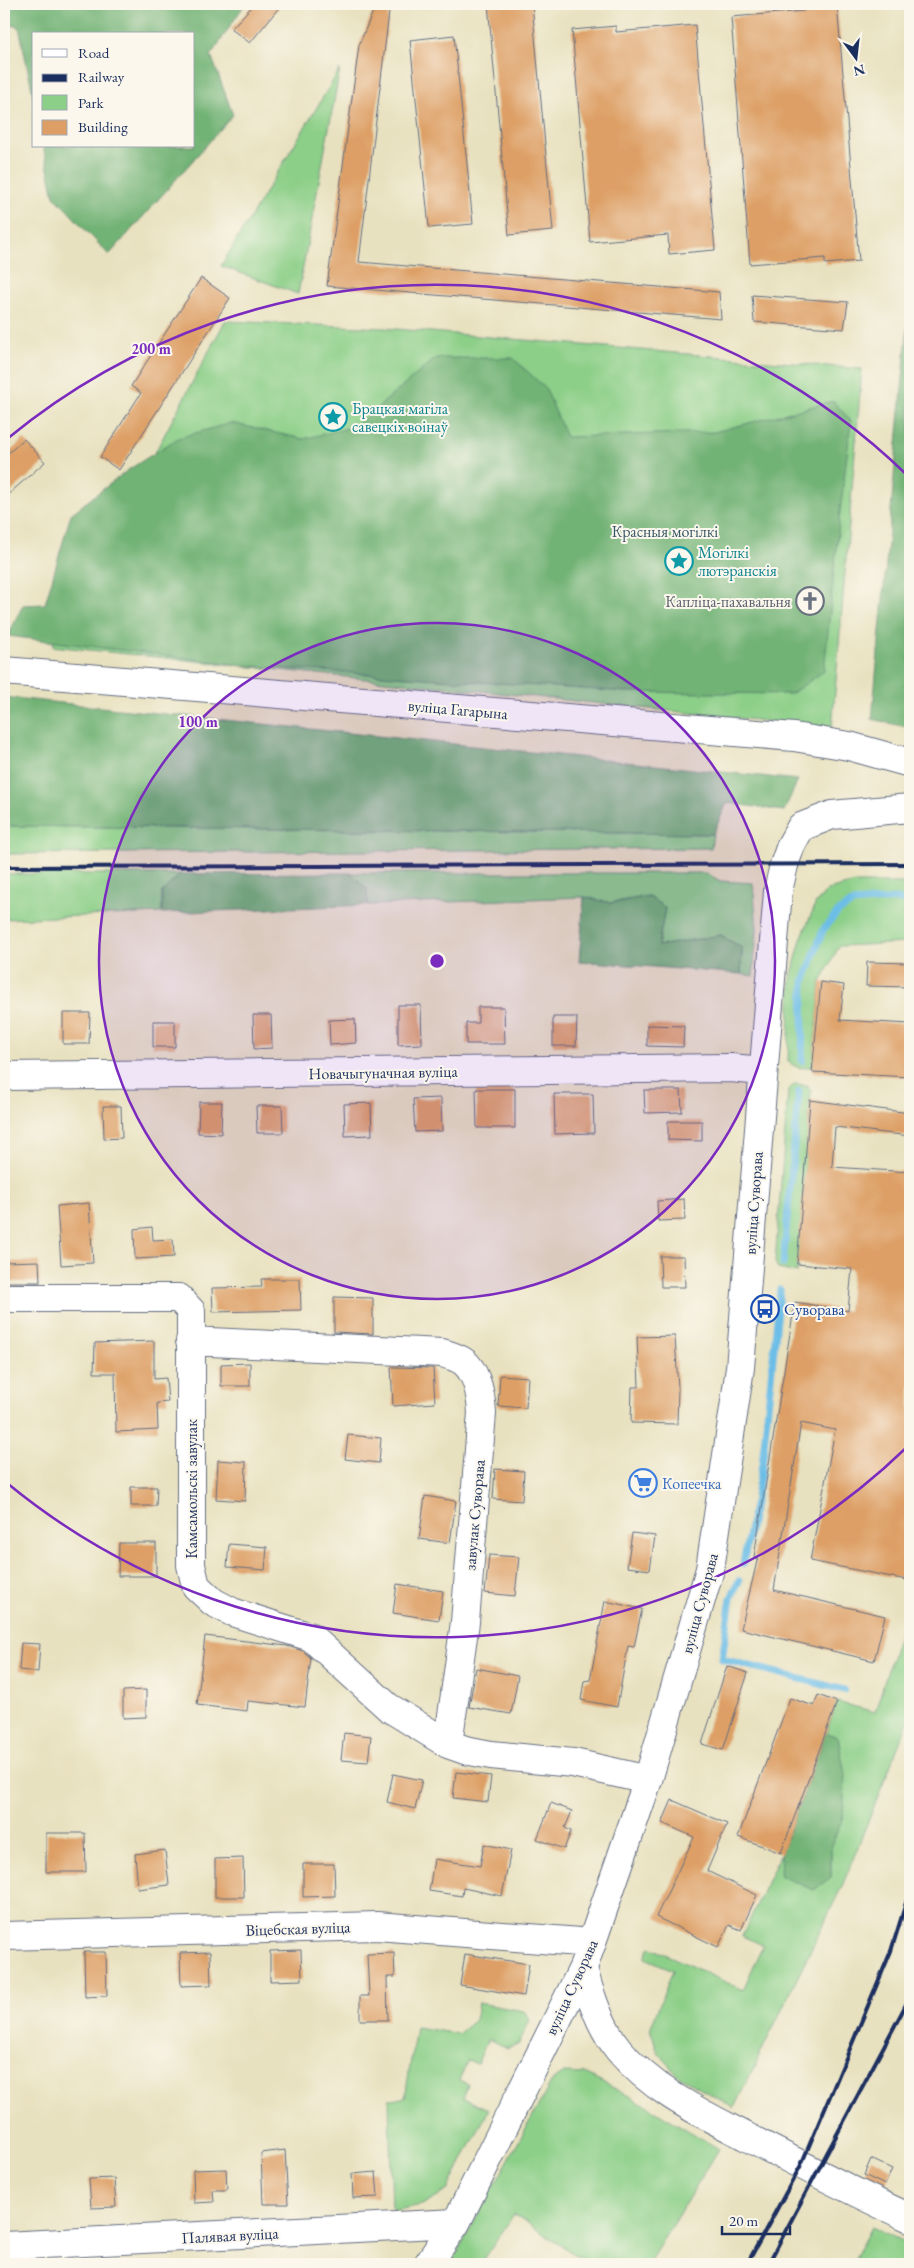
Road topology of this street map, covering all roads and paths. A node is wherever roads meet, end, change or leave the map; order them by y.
1 (4, 671) edge
2 (910, 763) edge
3 (910, 808) edge
4 (762, 1071) junction
5 (4, 1076) edge
6 (4, 1298) edge
7 (190, 1341) junction
8 (448, 1744) junction
9 (648, 1780) junction
10 (4, 1936) edge
11 (587, 1955) junction
12 (910, 2218) edge
13 (456, 2223) junction
14 (4, 2246) edge
15 (428, 2264) edge

1 - 2 street, вуліца Гагарына
3 - 4 street, вуліца Суворава
4 - 5 street, Новачыгуначная вуліца
4 - 9 street, вуліца Суворава
6 - 7 street, Камсамольскі завулак
7 - 8 street, Камсамольскі завулак
7 - 8 street, завулак Суворава
8 - 9 street
9 - 11 street, вуліца Суворава
10 - 11 street, Віцебская вуліца
11 - 12 street
11 - 13 street, вуліца Суворава
13 - 14 street, Палявая вуліца
13 - 15 street, вуліца Суворава

